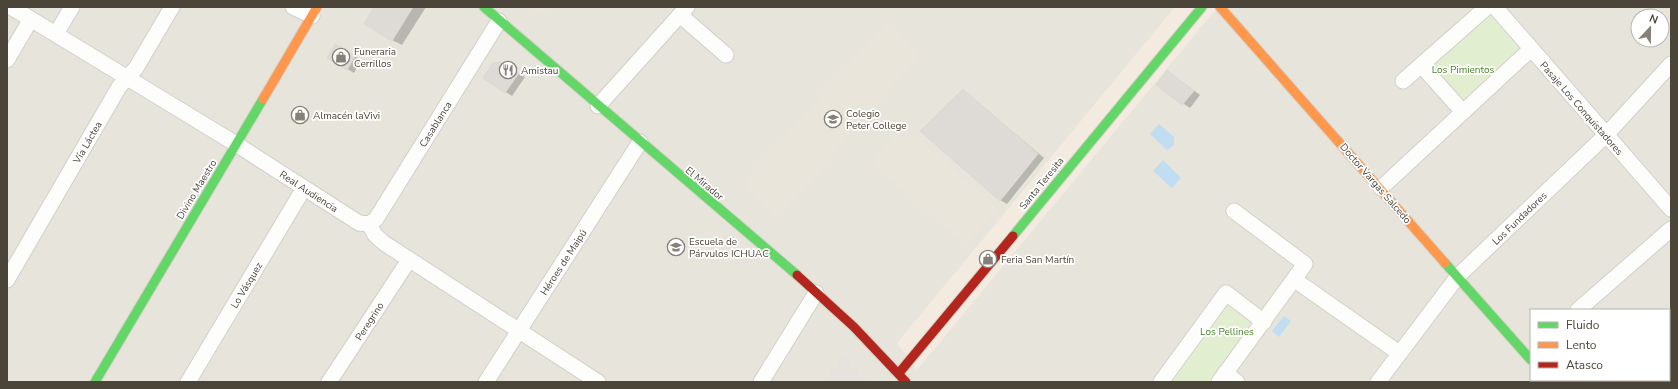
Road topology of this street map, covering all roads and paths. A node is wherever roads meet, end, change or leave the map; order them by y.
1 (11, 7) edge
2 (72, 7) edge
3 (172, 7) edge
4 (293, 7) edge
5 (484, 7) edge
6 (1202, 7) edge
7 (1220, 7) edge
8 (1487, 7) edge
9 (1495, 7) edge
10 (684, 11) edge
11 (314, 12) edge
12 (31, 19) junction
13 (499, 21) junction
14 (56, 34) junction
15 (1531, 49) junction
16 (726, 55) dead end
17 (7, 60) edge
18 (1671, 64) edge
19 (1421, 65) junction
20 (127, 78) junction
21 (1403, 81) dead end
22 (598, 106) junction
23 (1463, 112) junction
24 (1606, 135) junction
25 (640, 142) junction
26 (236, 144) junction
27 (304, 188) junction
28 (1380, 188) junction
29 (1671, 209) edge
30 (1234, 211) dead end
31 (369, 224) junction
32 (1671, 229) edge
33 (409, 260) junction
34 (1458, 276) junction
35 (7, 280) edge
36 (1295, 280) junction
37 (816, 293) junction
38 (1579, 309) edge
39 (1264, 322) junction
40 (519, 330) junction
41 (1399, 353) junction
42 (1529, 356) edge
43 (899, 373) junction
44 (1227, 379) edge
45 (95, 382) edge
46 (188, 382) edge
47 (329, 382) edge
48 (486, 382) edge
49 (598, 382) edge
50 (761, 382) edge
51 (906, 382) edge
52 (1161, 382) edge
53 (1378, 382) edge

1 - 12 street, Real Audiencia
2 - 14 street
3 - 20 street, Vía Láctea
4 - 11 street
5 - 13 street, El Mirador
6 - 43 street, Santa Teresita
7 - 28 street, Doctor Vargas Salcedo
8 - 19 street
9 - 15 street, Pasaje Los Conquistadores
10 - 16 street
10 - 22 street
11 - 26 street, Divino Maestro
12 - 14 street, Real Audiencia
12 - 17 street
13 - 22 street, El Mirador
13 - 31 street, Casablanca
14 - 20 street, Real Audiencia
15 - 23 street
15 - 24 street, Pasaje Los Conquistadores
18 - 24 street, Los Fundadores
19 - 21 street
19 - 23 street
20 - 26 street, Real Audiencia
20 - 35 street, Vía Láctea
22 - 25 street, El Mirador
23 - 28 street
24 - 29 street, Pasaje Los Conquistadores
24 - 34 street, Los Fundadores
25 - 37 street, El Mirador
25 - 40 street, Héroes de Maipú
26 - 27 street, Real Audiencia
26 - 45 street, Divino Maestro
27 - 31 street, Real Audiencia
27 - 46 street, Lo Vásquez
28 - 34 street, Doctor Vargas Salcedo
30 - 36 street
31 - 33 street
32 - 38 street
33 - 40 street
33 - 47 street, Peregrino
34 - 41 street, Los Fundadores
34 - 42 street, Doctor Vargas Salcedo
36 - 39 street
36 - 41 street
37 - 43 street, El Mirador
37 - 50 street
39 - 44 street
39 - 52 street
40 - 48 street, Héroes de Maipú
40 - 49 street
41 - 53 street, Los Fundadores
43 - 51 street, El Mirador

